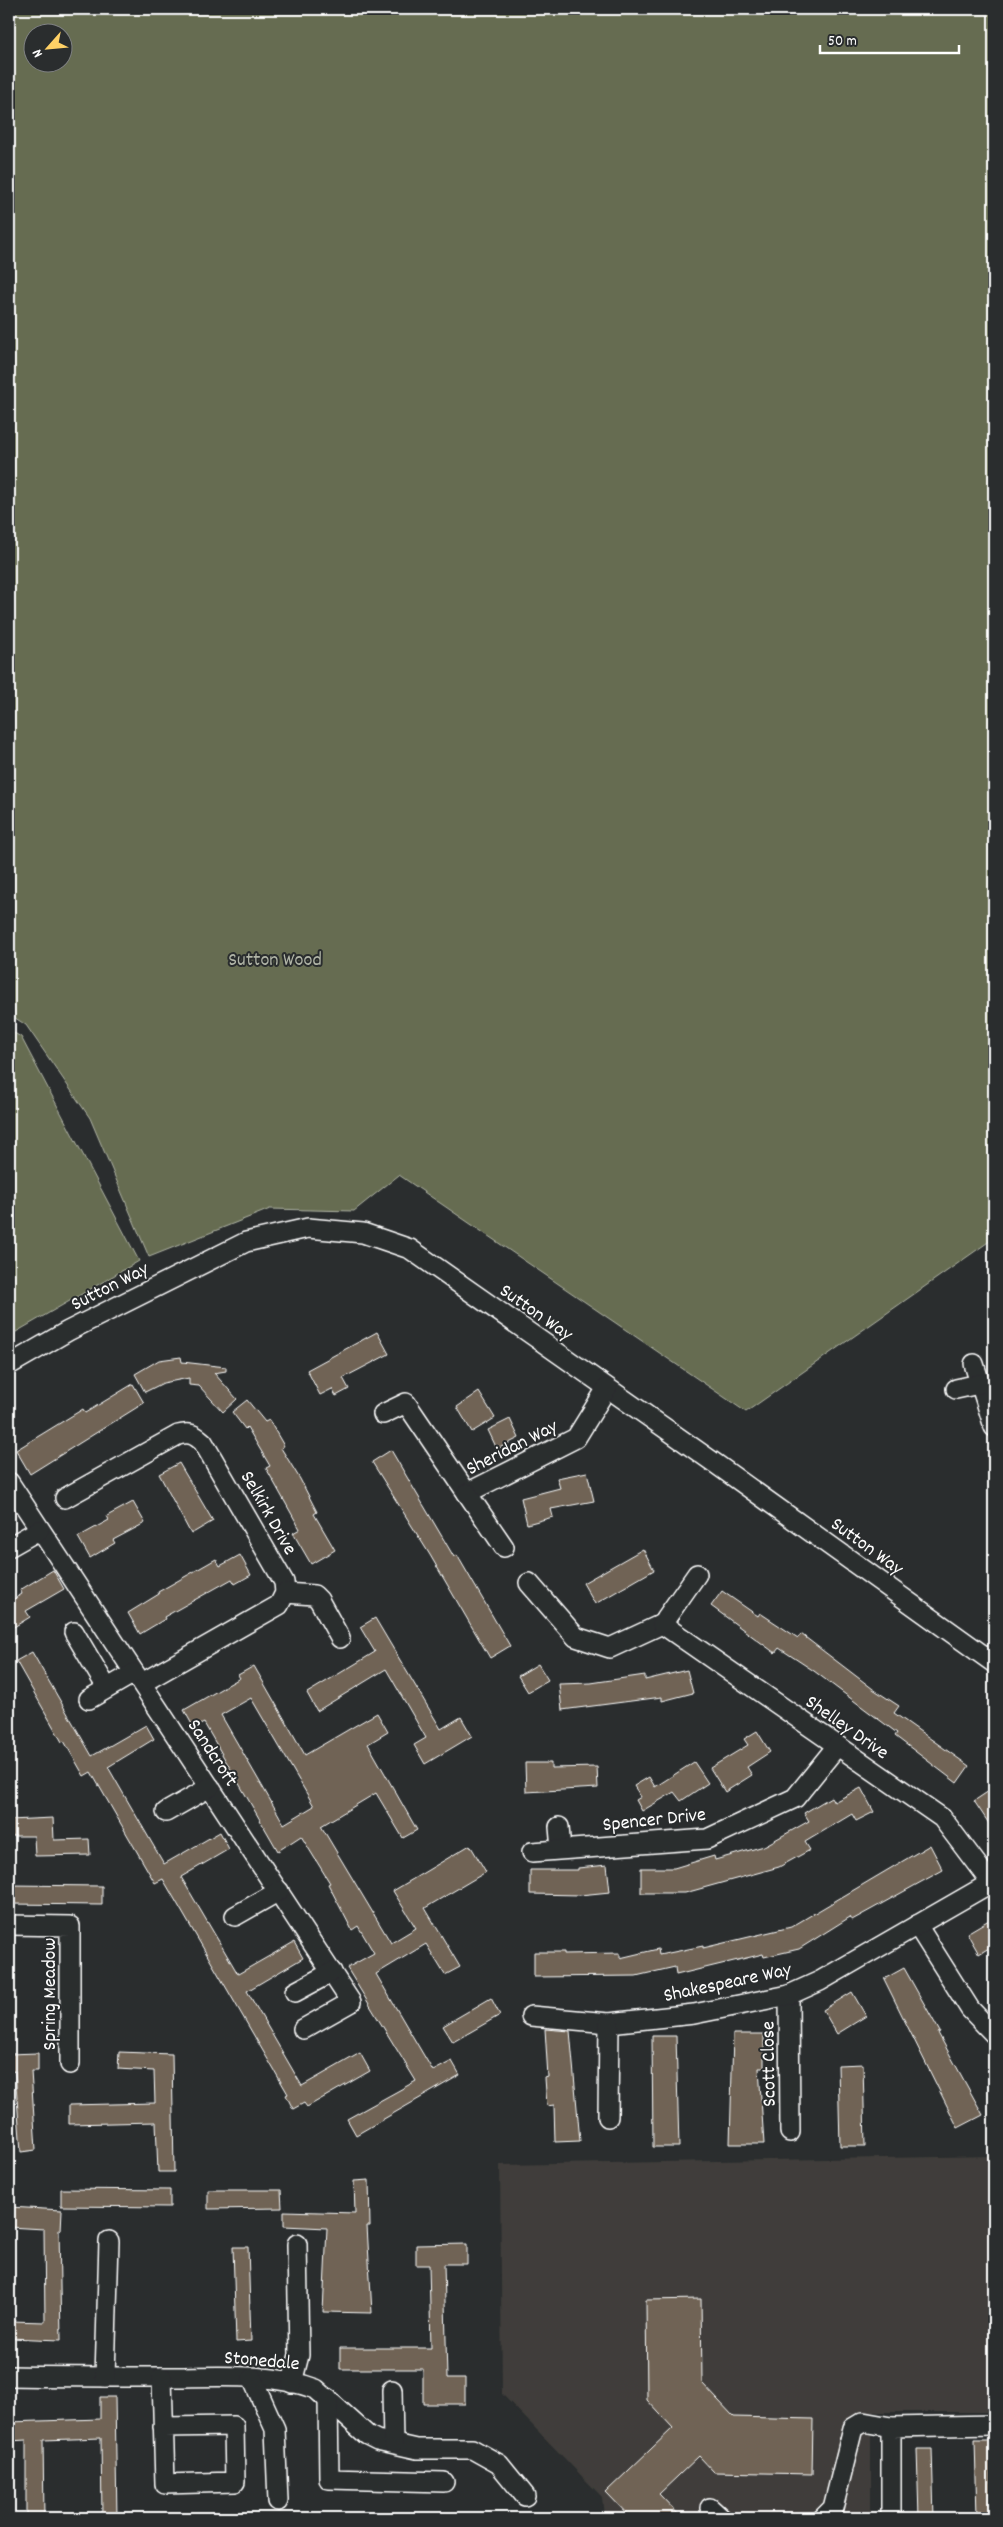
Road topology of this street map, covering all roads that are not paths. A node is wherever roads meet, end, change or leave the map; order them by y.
1 (974, 1364) dead end
2 (9, 1365) edge
3 (979, 1384) junction
4 (607, 1388) junction
5 (956, 1389) dead end
6 (383, 1414) dead end
7 (994, 1427) edge
8 (9, 1482) edge
9 (467, 1493) junction
10 (65, 1498) dead end
11 (39, 1530) junction
12 (9, 1547) edge
13 (504, 1547) dead end
14 (697, 1574) dead end
15 (529, 1583) dead end
16 (285, 1593) junction
17 (662, 1624) junction
18 (74, 1632) dead end
19 (340, 1638) dead end
20 (994, 1663) edge
21 (138, 1678) junction
22 (107, 1688) junction
23 (89, 1699) dead end
24 (837, 1746) junction
25 (210, 1787) junction
26 (166, 1812) dead end
27 (560, 1827) dead end
28 (561, 1849) junction
29 (532, 1852) dead end
30 (993, 1882) edge
31 (279, 1891) junction
32 (234, 1916) dead end
33 (917, 1924) junction
34 (9, 1925) edge
35 (332, 1972) junction
36 (295, 1992) dead end
37 (789, 1995) junction
38 (531, 2016) dead end
39 (609, 2023) junction
40 (303, 2029) dead end
41 (994, 2034) edge
42 (70, 2064) dead end
43 (608, 2117) dead end
44 (790, 2132) dead end
45 (109, 2241) dead end
46 (297, 2244) dead end
47 (9, 2376) edge
48 (106, 2377) junction
49 (162, 2377) junction
50 (252, 2378) junction
51 (292, 2383) junction
52 (392, 2390) dead end
53 (328, 2399) junction
54 (994, 2425) edge
55 (164, 2427) junction
56 (891, 2427) junction
57 (393, 2443) junction
58 (444, 2482) dead end
59 (525, 2496) dead end
60 (278, 2501) dead end
61 (823, 2518) edge
62 (891, 2518) edge

1 - 3 street
2 - 4 street, Sutton Way
3 - 5 street
3 - 7 street
4 - 9 street, Sheridan Way
4 - 20 street, Sutton Way
6 - 9 street, Sheridan Way
8 - 11 street, Sandcroft
9 - 13 street, Sheridan Way
10 - 16 street, Selkirk Drive
11 - 12 street
11 - 21 street, Sandcroft
14 - 17 street
15 - 17 street
16 - 19 street
16 - 21 street
17 - 24 street, Shelley Drive
18 - 22 street
21 - 22 street
21 - 25 street, Sandcroft
22 - 23 street
24 - 28 street, Spencer Drive
24 - 30 street, Shelley Drive
25 - 26 street
25 - 31 street, Sandcroft
27 - 28 street
28 - 29 street, Spencer Drive
30 - 33 street, Shakespeare Way
31 - 32 street
31 - 35 street, Sandcroft
33 - 37 street, Shakespeare Way
33 - 41 street
34 - 42 street, Spring Meadow
35 - 36 street
35 - 40 street, Sandcroft
37 - 39 street, Shakespeare Way
37 - 44 street, Scott Close
38 - 39 street, Shakespeare Way
39 - 43 street
45 - 48 street
46 - 51 street
47 - 48 street, Stonedale
48 - 49 street, Stonedale
49 - 50 street, Stonedale
49 - 55 street
50 - 51 street, Stonedale
50 - 60 street
51 - 53 street, Stonedale
52 - 57 street
53 - 57 street, Stonedale
53 - 58 street
54 - 56 street
55 - 55 street
56 - 61 street
56 - 62 street
57 - 59 street, Stonedale

